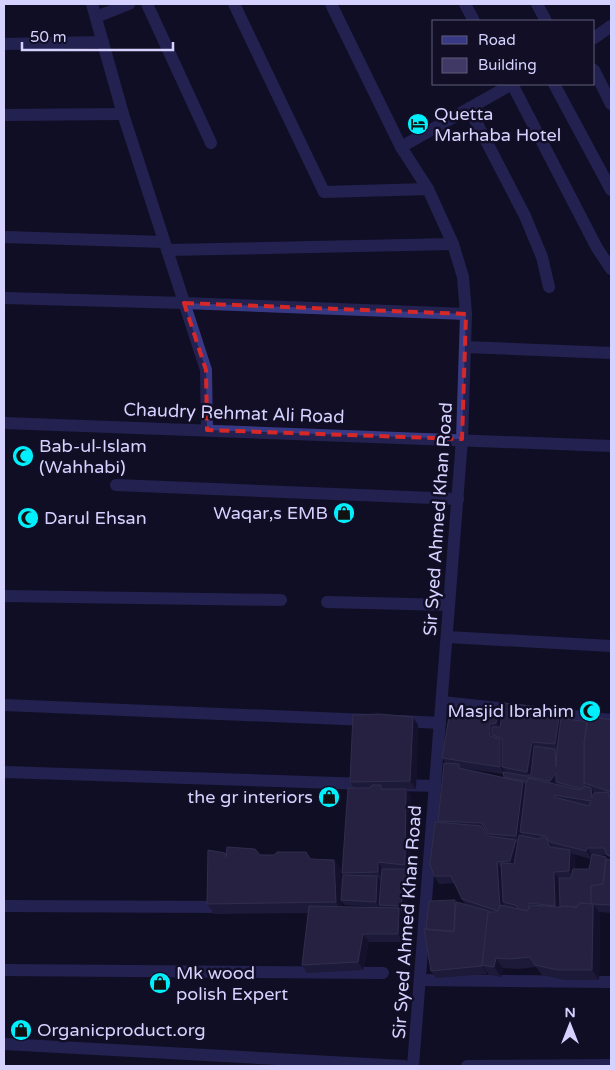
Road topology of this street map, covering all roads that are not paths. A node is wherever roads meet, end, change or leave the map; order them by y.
1 (92, 4) edge
2 (129, 4) edge
3 (147, 4) edge
4 (234, 4) edge
5 (331, 4) edge
6 (465, 4) edge
7 (537, 4) edge
8 (96, 17) junction
9 (473, 20) edge
10 (545, 20) edge
11 (611, 26) edge
12 (595, 37) edge
13 (103, 42) junction
14 (4, 44) edge
15 (595, 72) edge
16 (507, 85) edge
17 (510, 85) edge
18 (555, 85) edge
19 (611, 104) edge
20 (469, 108) junction
21 (4, 114) edge
22 (123, 114) junction
23 (211, 143) dead end
24 (401, 148) junction
25 (428, 188) junction
26 (611, 190) edge
27 (4, 237) edge
28 (453, 244) junction
29 (166, 246) junction
30 (611, 269) edge
31 (549, 287) dead end
32 (4, 298) edge
33 (184, 303) junction
34 (466, 314) junction
35 (465, 347) junction
36 (611, 354) edge
37 (4, 423) edge
38 (207, 430) junction
39 (462, 439) junction
40 (611, 446) edge
41 (116, 485) dead end
42 (458, 499) junction
43 (4, 596) edge
44 (281, 600) dead end
45 (327, 602) dead end
46 (449, 605) junction
47 (447, 637) junction
48 (611, 646) edge
49 (442, 702) junction
50 (4, 704) edge
51 (611, 720) edge
52 (440, 723) junction
53 (4, 772) edge
54 (435, 786) junction
55 (4, 906) edge
56 (234, 907) edge
57 (4, 970) edge
58 (383, 973) dead end
59 (420, 980) junction
60 (611, 982) edge
61 (4, 1044) edge
62 (611, 1065) edge
63 (404, 1066) edge
64 (413, 1066) edge
65 (467, 1066) edge

1 - 8 street
2 - 8 street
3 - 23 street
4 - 25 street
5 - 24 street, Sir Syed Ahmed Khan Road
6 - 9 street
7 - 10 street
8 - 13 street
11 - 12 street
13 - 14 street
13 - 22 street
15 - 19 street
16 - 20 street
17 - 30 street
18 - 26 street
20 - 24 street
20 - 31 street
21 - 22 street
22 - 29 street
24 - 25 street, Sir Syed Ahmed Khan Road
25 - 28 street, Sir Syed Ahmed Khan Road
27 - 29 street
28 - 29 street
28 - 34 street, Sir Syed Ahmed Khan Road
29 - 33 street
32 - 33 street
33 - 34 street
33 - 38 street
34 - 35 street, Sir Syed Ahmed Khan Road
35 - 36 street
35 - 39 street, Sir Syed Ahmed Khan Road
37 - 38 street, Chaudry Rehmat Ali Road
38 - 39 street, Chaudry Rehmat Ali Road
39 - 40 street, Chaudry Rehmat Ali Road
39 - 42 street, Sir Syed Ahmed Khan Road
41 - 42 street
42 - 46 street, Sir Syed Ahmed Khan Road
43 - 44 street
45 - 46 street
46 - 47 street, Sir Syed Ahmed Khan Road
47 - 48 street
47 - 49 street, Sir Syed Ahmed Khan Road
49 - 51 street
49 - 52 street, Sir Syed Ahmed Khan Road
50 - 52 street
52 - 54 street, Sir Syed Ahmed Khan Road
53 - 54 street
54 - 59 street, Sir Syed Ahmed Khan Road
55 - 56 street
57 - 58 street
59 - 60 street
59 - 64 street, Sir Syed Ahmed Khan Road
61 - 63 street
62 - 65 street

